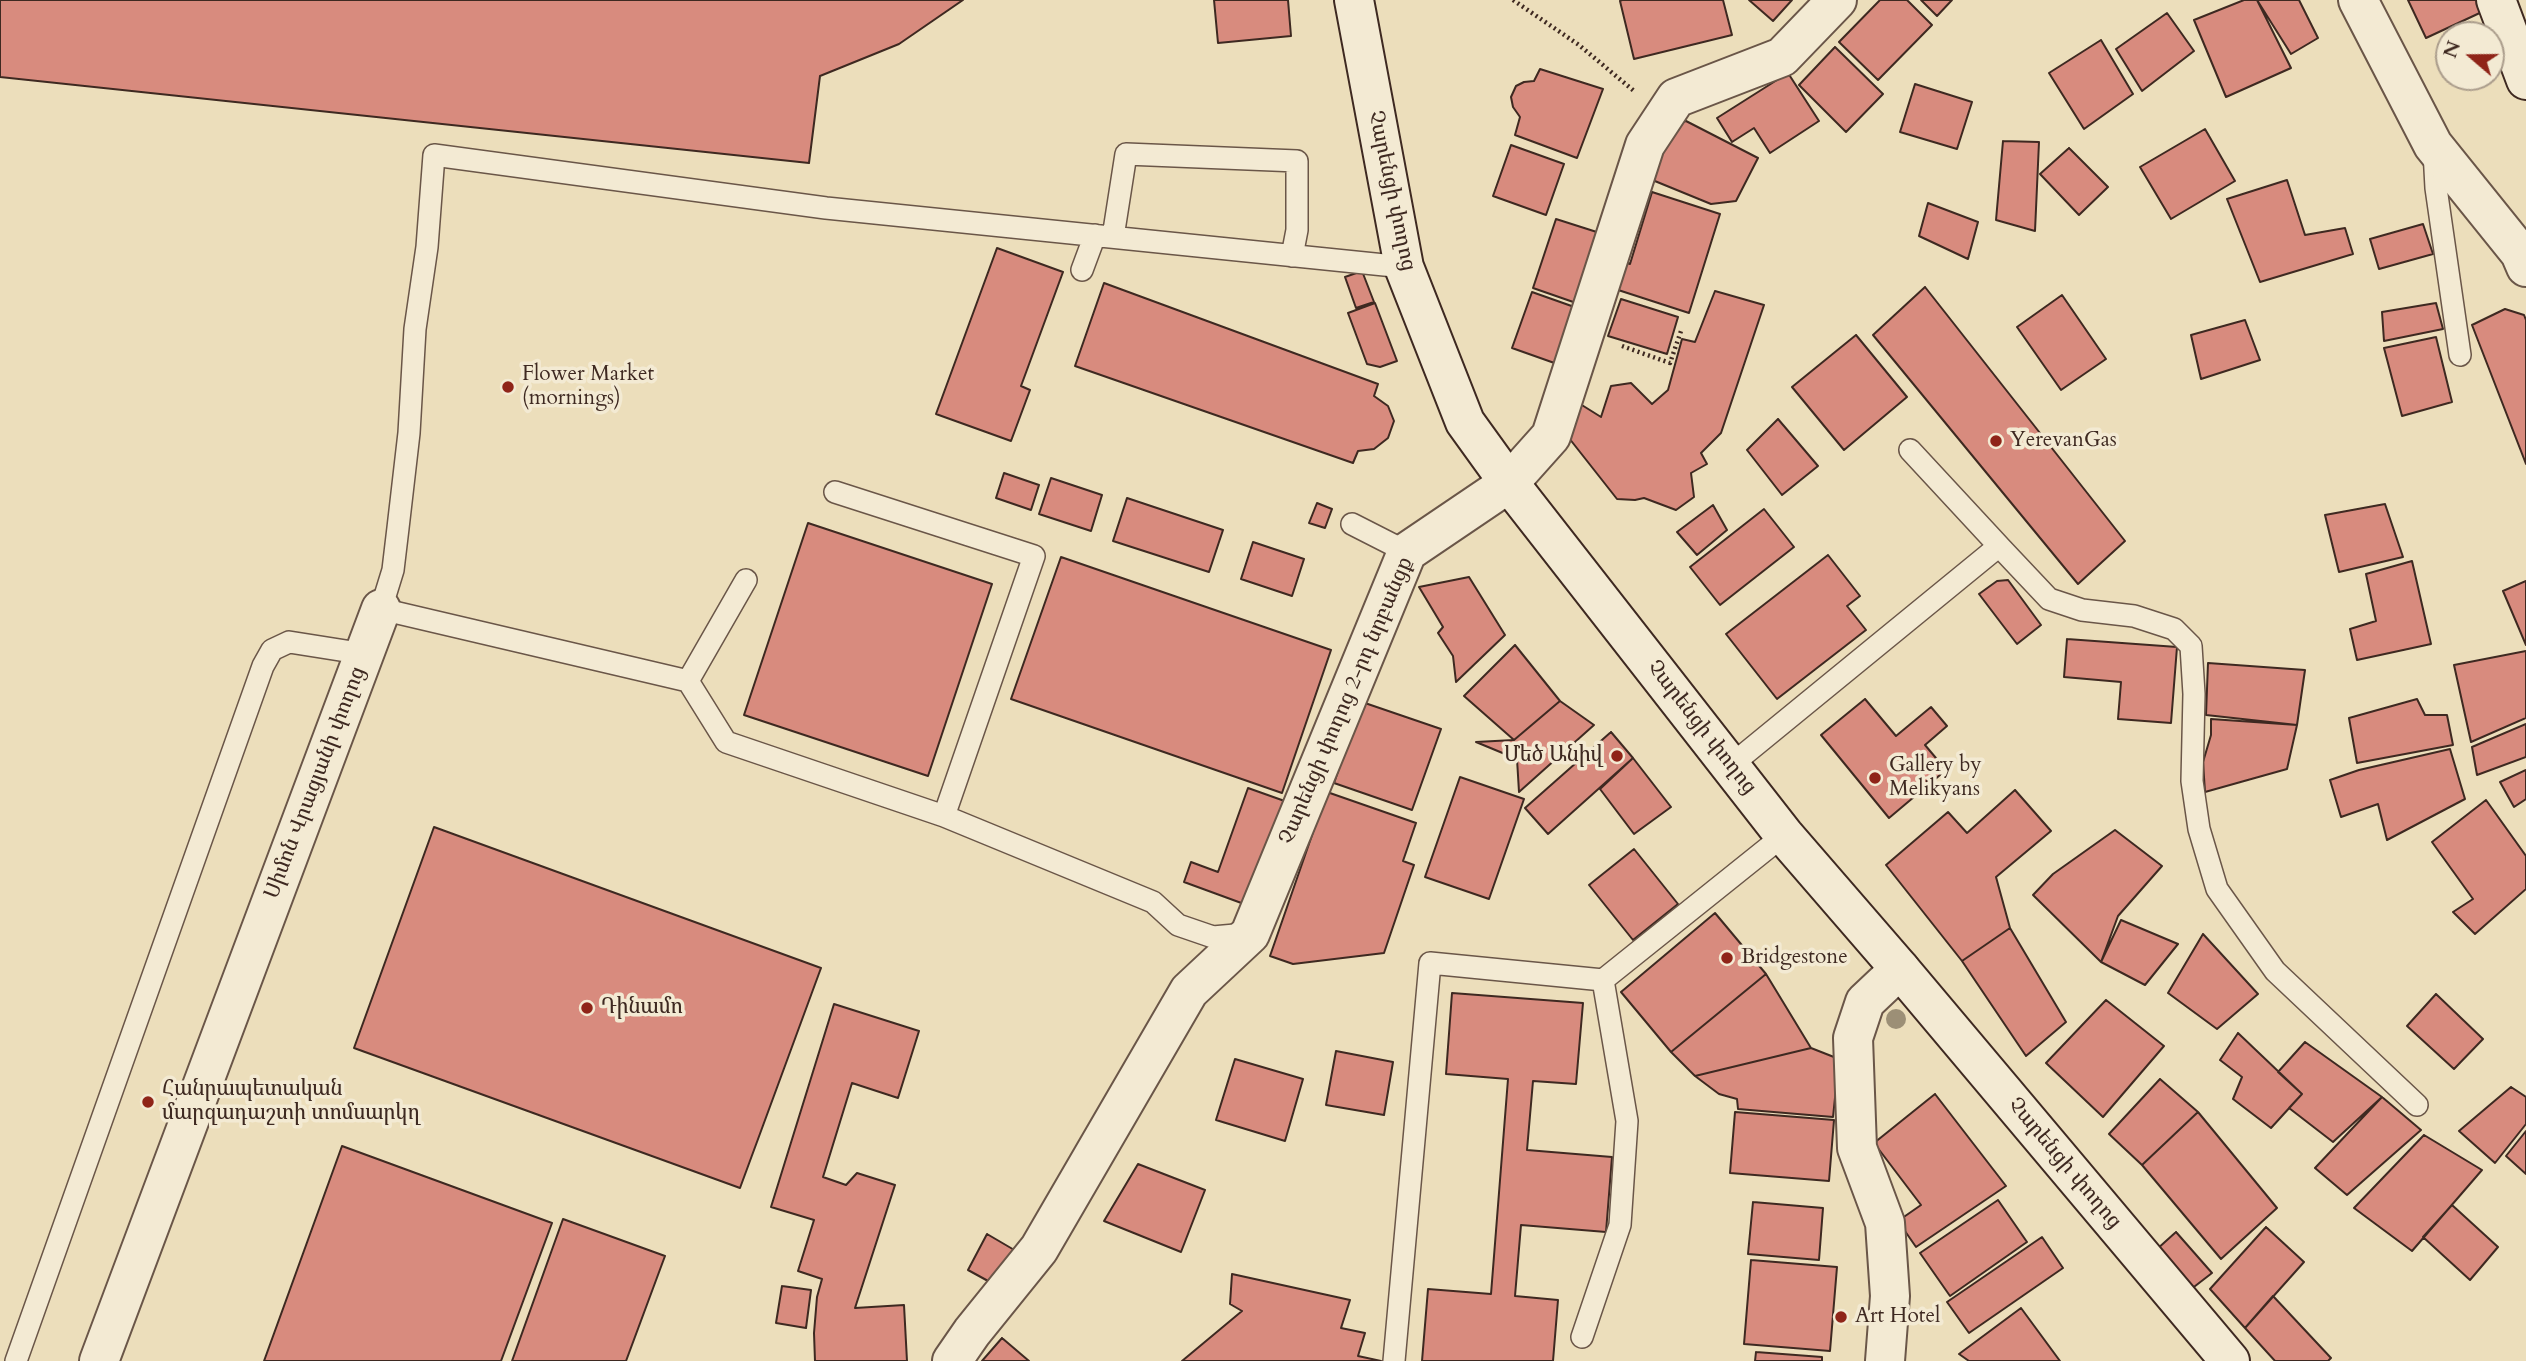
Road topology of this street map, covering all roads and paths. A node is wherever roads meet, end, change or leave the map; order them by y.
1 (1354, 0) edge
2 (1513, 0) edge
3 (1837, 0) edge
4 (2358, 0) edge
5 (2496, 0) edge
6 (2526, 80) edge
7 (1663, 117) junction
8 (2433, 145) junction
9 (1104, 236) junction
10 (1292, 256) junction
11 (1404, 267) junction
12 (2526, 267) edge
13 (1082, 270) dead end
14 (1681, 331) dead end
15 (2460, 355) dead end
16 (1652, 356) dead end
17 (1910, 450) dead end
18 (1509, 483) junction
19 (835, 492) dead end
20 (1352, 524) dead end
21 (1999, 546) junction
22 (1407, 552) junction
23 (746, 580) dead end
24 (381, 608) junction
25 (365, 654) junction
26 (688, 681) junction
27 (1730, 766) junction
28 (944, 816) junction
29 (1784, 835) junction
30 (1250, 934) junction
31 (1900, 969) junction
32 (1603, 980) junction
33 (2417, 1105) dead end
34 (1582, 1337) dead end
35 (102, 1360) edge
36 (16, 1361) edge
37 (952, 1361) edge
38 (1394, 1361) edge
39 (1885, 1361) edge
40 (2230, 1361) edge

1 - 11 street, Չարենցի փողոց
2 - 7 path
3 - 7 street, Չարենցի փողոց 2-րդ նրբանցք
4 - 8 street
5 - 6 street
7 - 18 street, Չարենցի փողոց 2-րդ նրբանցք
8 - 12 street
8 - 15 lane
9 - 10 lane
9 - 10 lane
9 - 13 lane
9 - 24 lane
10 - 11 lane
11 - 18 street, Չարենցի փողոց
14 - 16 path
17 - 21 lane
18 - 22 street, Չարենցի փողոց 2-րդ նրբանցք
18 - 27 street, Չարենցի փողոց
19 - 28 lane
20 - 22 lane
21 - 27 lane
21 - 33 lane
22 - 30 street, Չարենցի փողոց 2-րդ նրբանցք
23 - 26 lane
24 - 25 street, Սիմոն Վրացյանի փողոց
24 - 26 lane
25 - 35 street, Սիմոն Վրացյանի փողոց
25 - 36 lane
26 - 28 lane
27 - 29 street, Չարենցի փողոց
28 - 30 lane
29 - 31 street, Չարենցի փողոց
29 - 32 lane
30 - 37 street, Չարենցի փողոց 2-րդ նրբանցք
31 - 39 street
31 - 40 street, Չարենցի փողոց
32 - 34 lane
32 - 38 lane

